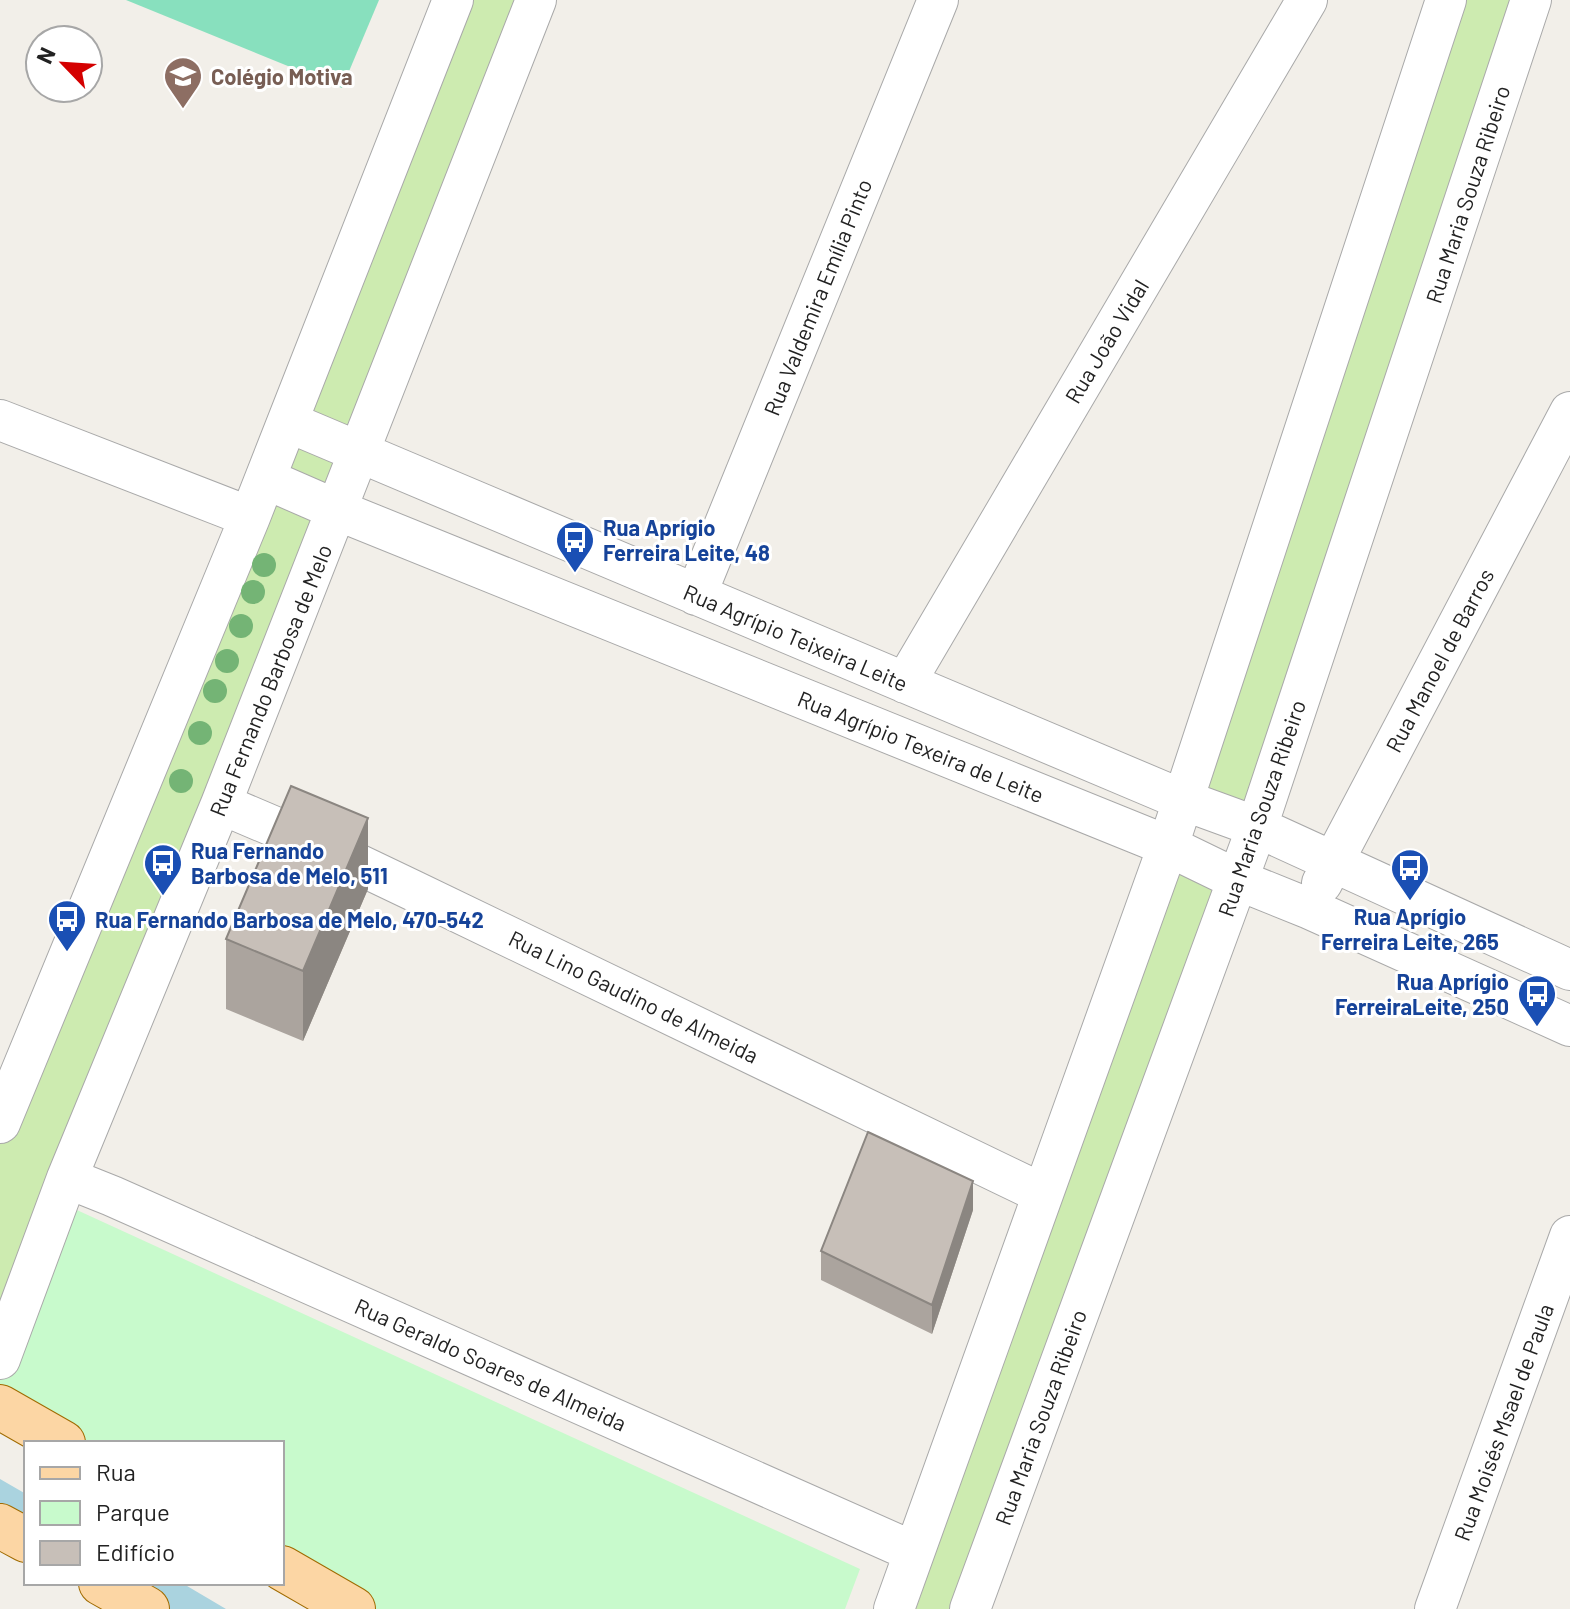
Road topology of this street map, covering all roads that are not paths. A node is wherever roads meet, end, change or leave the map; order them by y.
1 (453, 0) edge
2 (536, 0) edge
3 (938, 0) edge
4 (1307, 0) edge
5 (1446, 0) edge
6 (1531, 0) edge
7 (1570, 412) edge
8 (0, 420) edge
9 (288, 422) junction
10 (358, 452) junction
11 (266, 479) junction
12 (337, 510) junction
13 (250, 517) junction
14 (696, 595) junction
15 (905, 683) junction
16 (1183, 800) junction
17 (221, 804) junction
18 (1257, 827) junction
19 (1168, 846) junction
20 (1332, 861) junction
21 (1238, 880) junction
22 (1310, 909) junction
23 (1570, 970) edge
24 (1570, 1026) edge
25 (0, 1123) edge
26 (67, 1178) junction
27 (1043, 1194) junction
28 (1570, 1236) edge
29 (0, 1359) edge
30 (0, 1407) edge
31 (60, 1441) edge
32 (0, 1526) edge
33 (24, 1539) edge
34 (914, 1552) junction
35 (284, 1569) edge
36 (105, 1585) edge
37 (147, 1609) edge
38 (353, 1609) edge
39 (894, 1609) edge
40 (970, 1609) edge
41 (1435, 1609) edge

1 - 9 street
2 - 10 street, Rua Fernando Barbosa de Melo
3 - 14 street, Rua Valdemira Emília Pinto
4 - 15 street, Rua João Vidal
5 - 16 street
6 - 18 street, Rua Maria Souza Ribeiro
7 - 20 street, Rua Manoel de Barros
8 - 13 street
9 - 10 street, Rua Agrípio Teixeira Leite
9 - 11 street
10 - 12 street, Rua Fernando Barbosa de Melo
10 - 14 street, Rua Agrípio Teixeira Leite
11 - 12 street, Rua Agrípio Texeira de Leite
11 - 13 street
12 - 17 street, Rua Fernando Barbosa de Melo
12 - 19 street, Rua Agrípio Texeira de Leite
13 - 25 street
14 - 15 street, Rua Agrípio Teixeira Leite
15 - 16 street, Rua Agrípio Teixeira Leite
16 - 18 street
16 - 19 street
17 - 26 street, Rua Fernando Barbosa de Melo
17 - 27 street, Rua Lino Gaudino de Almeida
18 - 20 street
18 - 21 street, Rua Maria Souza Ribeiro
19 - 21 street, Rua Agrípio Texeira de Leite
19 - 27 street
20 - 22 street, Rua Manoel de Barros
20 - 23 street
21 - 22 street, Rua Agrípio Texeira de Leite
21 - 40 street, Rua Maria Souza Ribeiro
22 - 24 street, Rua Agrípio Texeira de Leite
26 - 29 street, Rua Fernando Barbosa de Melo
26 - 34 street, Rua Geraldo Soares de Almeida
27 - 34 street
28 - 41 street, Rua Moisés Msael de Paula
30 - 31 main road
32 - 33 main road
34 - 39 street
35 - 38 main road
36 - 37 main road

